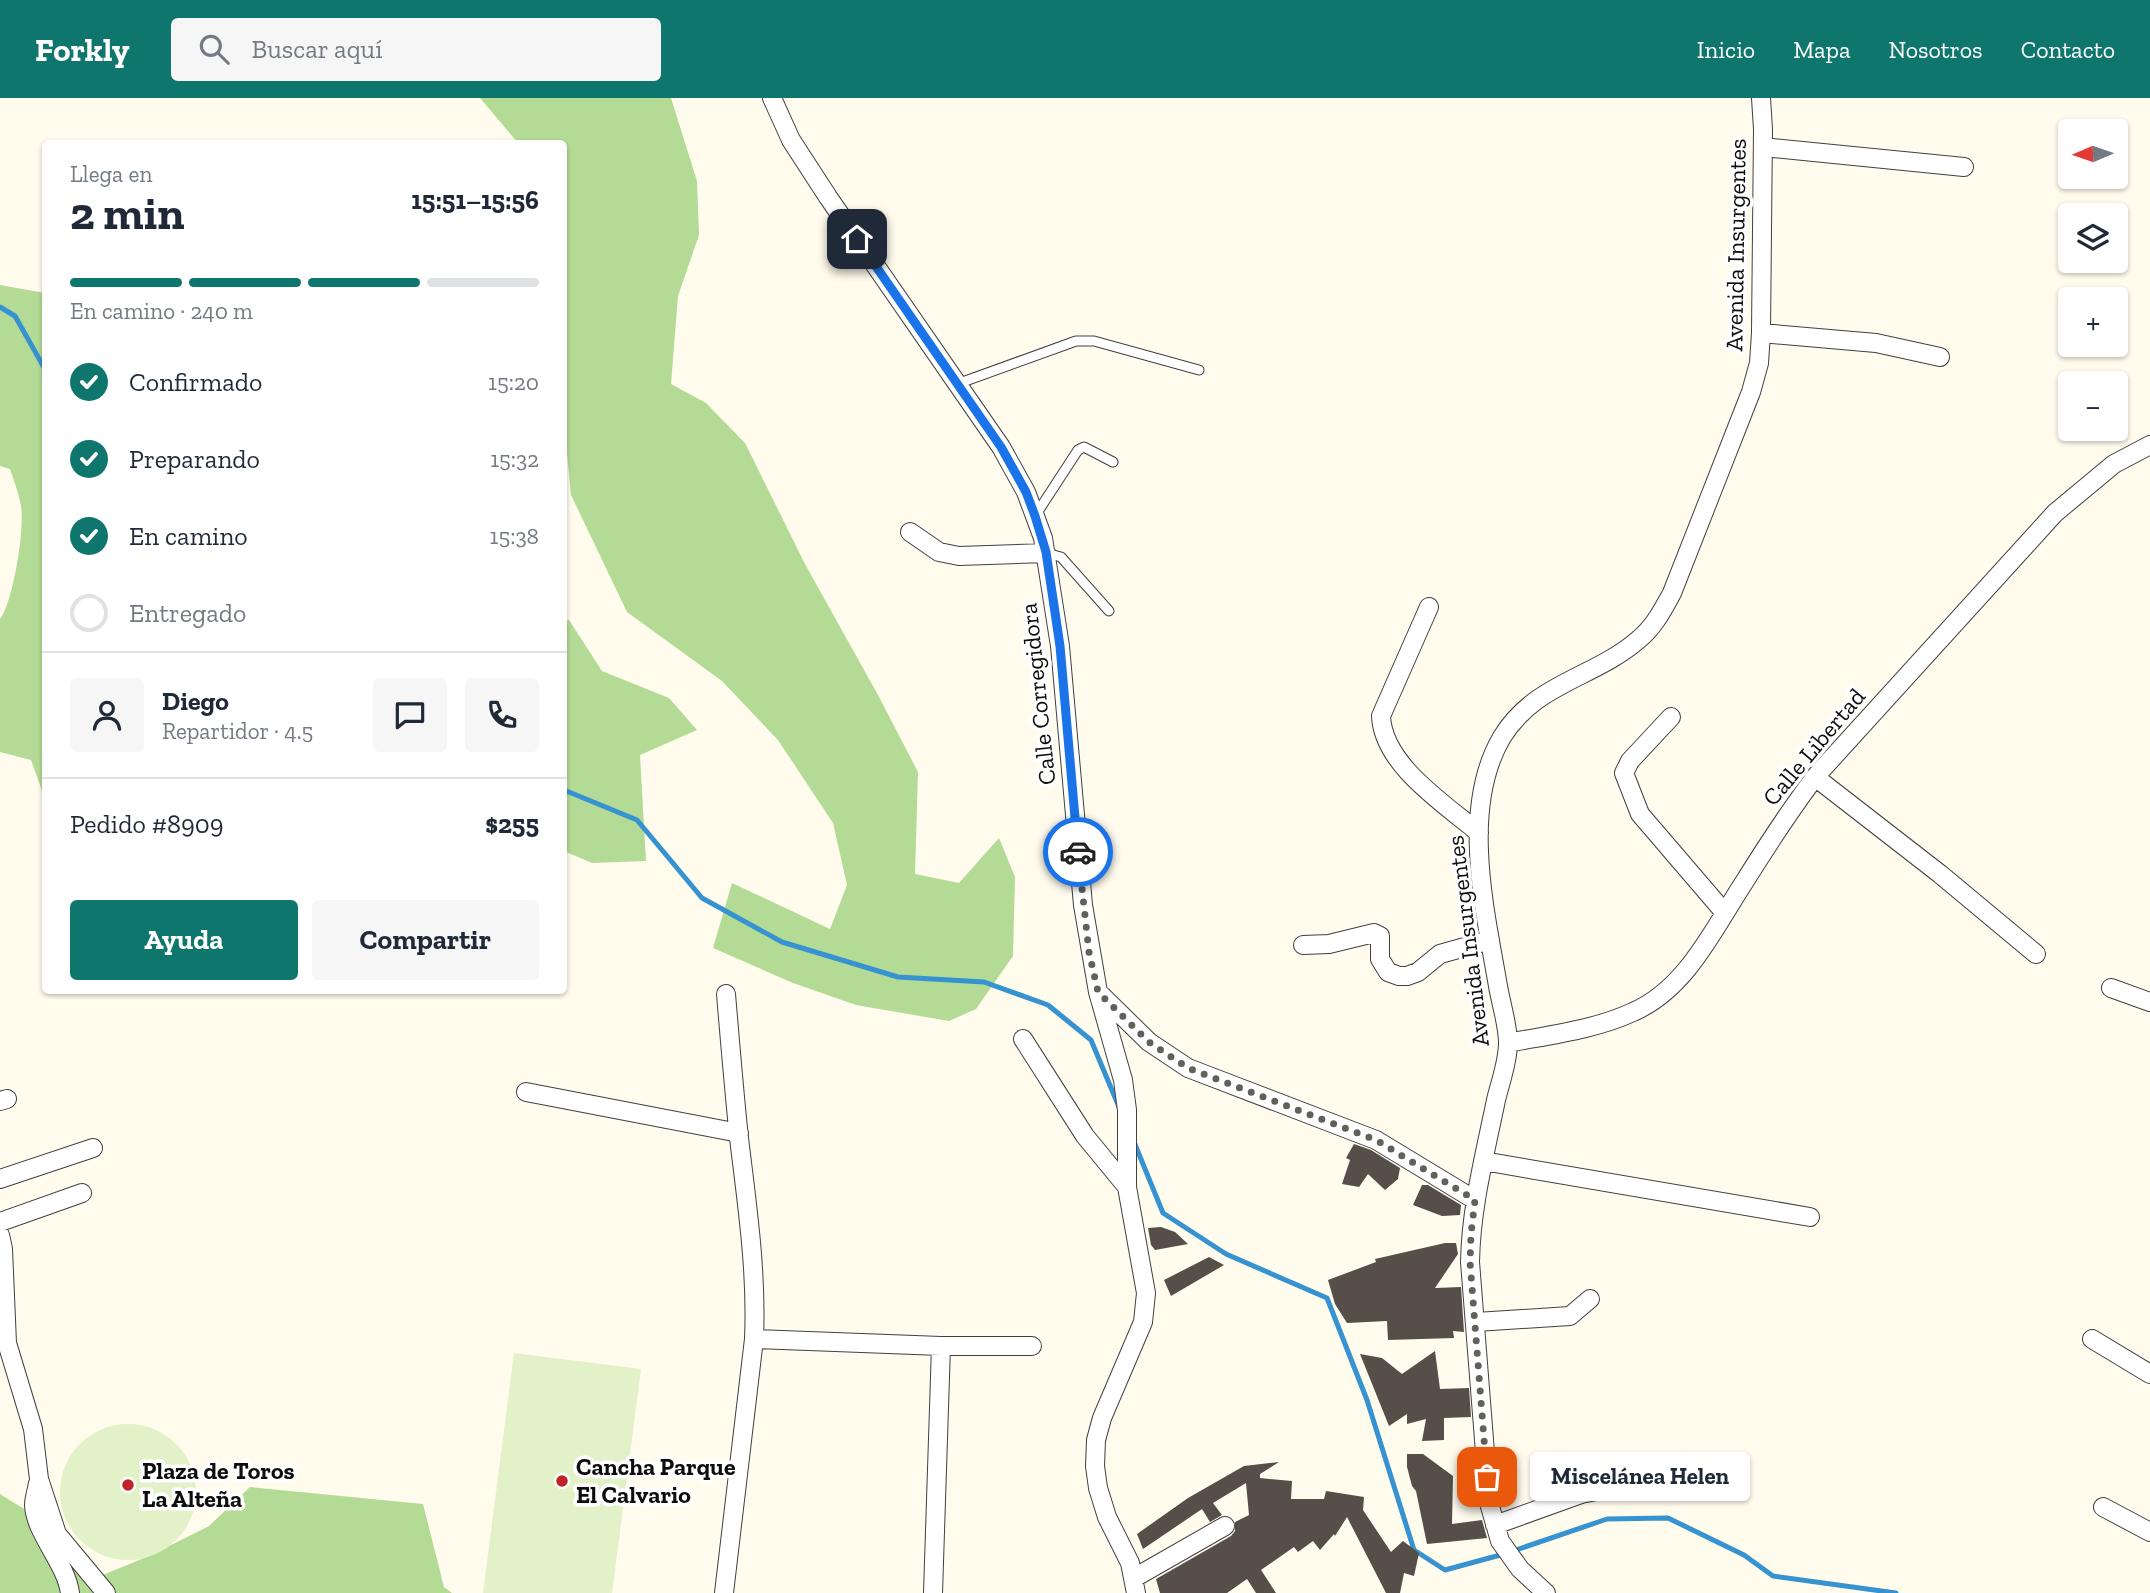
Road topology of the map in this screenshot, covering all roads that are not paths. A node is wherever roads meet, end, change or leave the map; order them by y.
1 (772, 98) edge
2 (1761, 98) edge
3 (1763, 147) junction
4 (1964, 167) dead end
5 (1761, 333) junction
6 (1940, 357) dead end
7 (1199, 370) dead end
8 (957, 384) junction
9 (2150, 445) edge
10 (1112, 462) dead end
11 (1035, 516) junction
12 (910, 532) dead end
13 (1046, 552) junction
14 (1429, 607) dead end
15 (1109, 611) dead end
16 (1671, 717) dead end
17 (1815, 777) junction
18 (1479, 833) junction
19 (1724, 912) junction
20 (1490, 940) junction
21 (1303, 945) dead end
22 (2036, 954) dead end
23 (2111, 988) dead end
24 (1098, 992) junction
25 (726, 994) dead end
26 (2150, 1002) edge
27 (1023, 1039) dead end
28 (1508, 1043) junction
29 (526, 1092) dead end
30 (739, 1133) junction
31 (93, 1148) dead end
32 (1483, 1161) junction
33 (0, 1179) edge
34 (1127, 1187) junction
35 (82, 1193) dead end
36 (1475, 1200) junction
37 (1810, 1217) dead end
38 (0, 1222) edge
39 (0, 1235) edge
40 (1590, 1299) dead end
41 (1476, 1322) junction
42 (754, 1339) junction
43 (2092, 1339) dead end
44 (941, 1346) junction
45 (1031, 1346) dead end
46 (2150, 1374) edge
47 (39, 1479) junction
48 (1716, 1485) dead end
49 (2103, 1507) dead end
50 (1225, 1527) dead end
51 (2150, 1532) edge
52 (1498, 1533) junction
53 (1135, 1585) edge
54 (70, 1593) edge
55 (106, 1593) edge
56 (724, 1593) edge
57 (933, 1593) edge
58 (1546, 1593) edge

1 - 8 street, Calle Corregidora
2 - 3 street, Avenida Insurgentes
3 - 4 street
3 - 5 street, Avenida Insurgentes
5 - 6 street
5 - 18 street, Avenida Insurgentes
7 - 8 lane
8 - 11 street, Calle Corregidora
9 - 17 street, Calle Libertad
10 - 11 lane
11 - 13 street, Calle Corregidora
12 - 13 street
13 - 15 lane
13 - 24 street, Calle Corregidora
14 - 18 street
16 - 19 street
17 - 19 street, Calle Libertad
17 - 22 street
18 - 20 street, Avenida Insurgentes
19 - 28 street, Calle Libertad
20 - 21 street
20 - 28 street, Avenida Insurgentes
23 - 26 street
24 - 34 street, Calle Corregidora
24 - 36 street
25 - 30 street
27 - 34 street
28 - 32 street, Avenida Insurgentes
29 - 30 street
30 - 42 street
31 - 33 street
32 - 36 street, Avenida Insurgentes
32 - 37 street
34 - 53 street, Calle Corregidora
35 - 38 street
36 - 41 street, Avenida Insurgentes
39 - 47 street
40 - 41 street
41 - 52 street, Avenida Insurgentes
42 - 44 street
42 - 56 street
43 - 46 street
44 - 45 street
44 - 57 street
47 - 54 street
47 - 55 street
48 - 52 street
49 - 51 street
50 - 53 street
52 - 58 street

